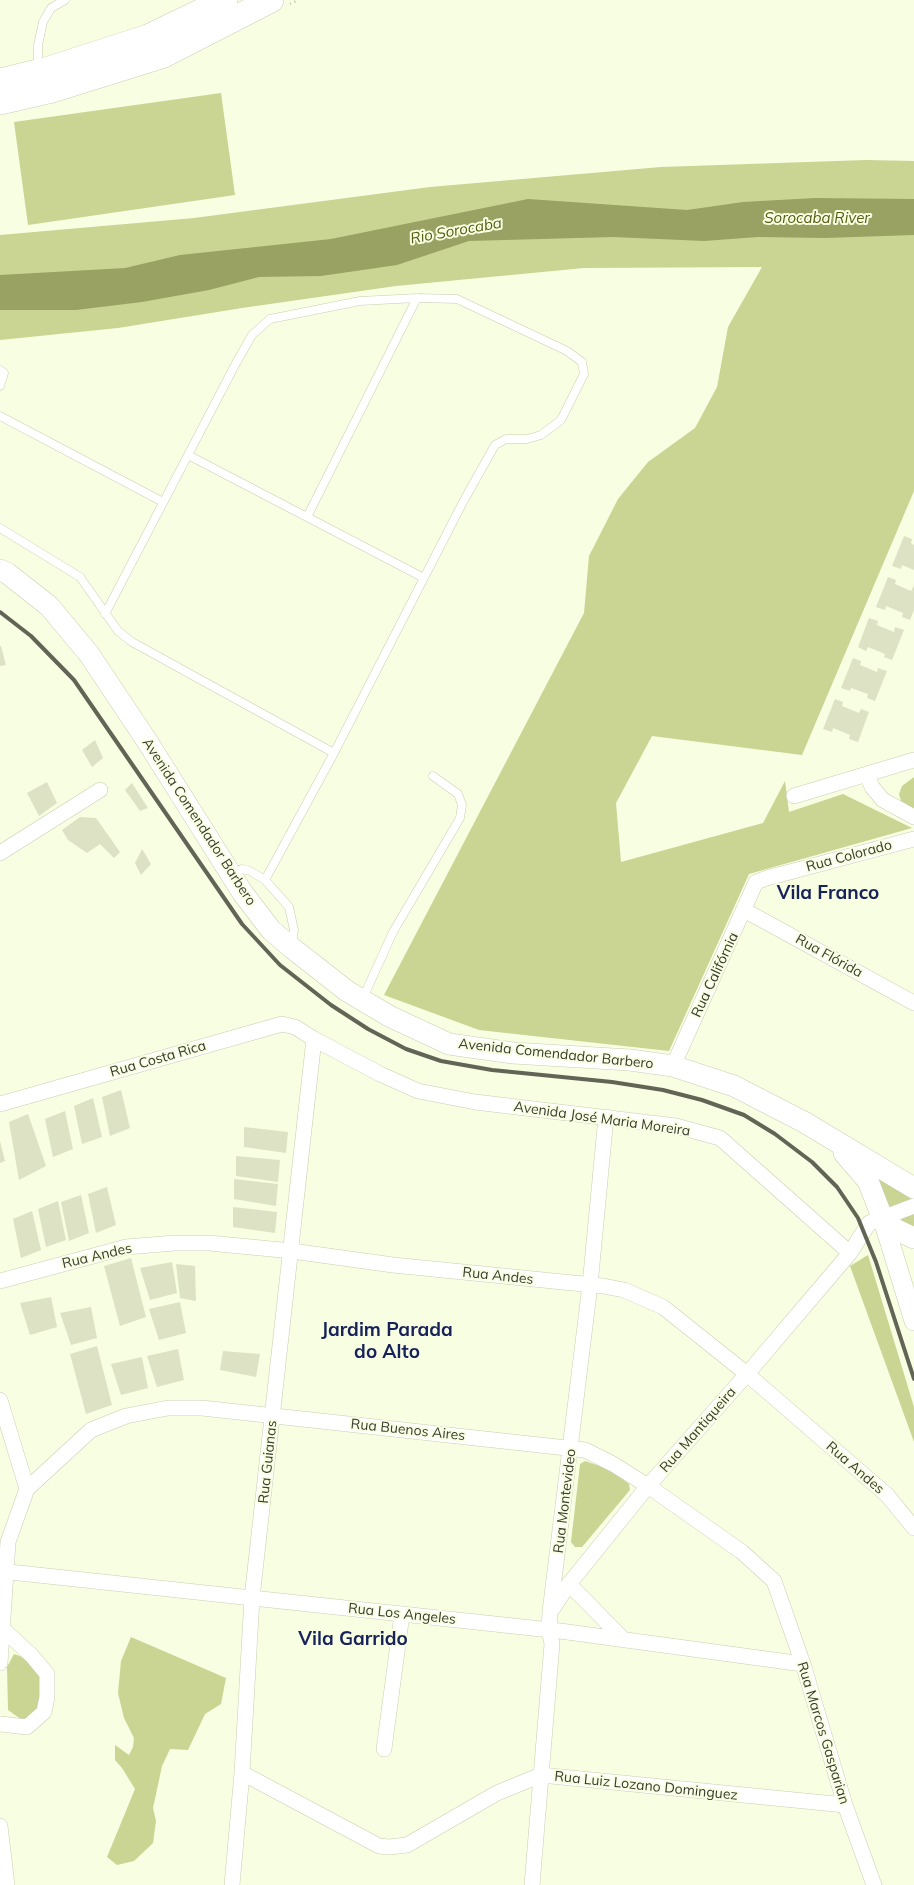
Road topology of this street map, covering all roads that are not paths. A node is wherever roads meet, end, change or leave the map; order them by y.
1 (65, 0) edge
2 (225, 0) edge
3 (271, 0) edge
4 (38, 72) junction
5 (0, 81) edge
6 (0, 102) edge
7 (417, 298) junction
8 (0, 370) edge
9 (0, 386) edge
10 (0, 416) edge
11 (188, 455) junction
12 (163, 502) junction
13 (307, 517) junction
14 (0, 528) edge
15 (0, 570) edge
16 (424, 578) junction
17 (105, 614) junction
18 (334, 753) junction
19 (914, 760) edge
20 (867, 774) junction
21 (433, 776) dead end
22 (100, 790) dead end
23 (794, 796) dead end
24 (914, 818) edge
25 (914, 839) edge
26 (0, 854) edge
27 (229, 872) junction
28 (265, 880) junction
29 (756, 882) joint
30 (744, 910) junction
31 (292, 948) junction
32 (362, 1000) junction
33 (914, 1003) edge
34 (314, 1039) junction
35 (673, 1066) junction
36 (0, 1104) edge
37 (606, 1117) junction
38 (833, 1140) junction
39 (914, 1188) edge
40 (914, 1206) edge
41 (882, 1217) junction
42 (914, 1238) edge
43 (292, 1251) junction
44 (850, 1253) junction
45 (0, 1280) edge
46 (590, 1285) junction
47 (914, 1321) edge
48 (748, 1374) junction
49 (0, 1400) edge
50 (273, 1415) junction
51 (571, 1448) junction
52 (648, 1486) junction
53 (27, 1490) junction
54 (914, 1528) edge
55 (3, 1572) edge
56 (774, 1581) joint
57 (569, 1584) junction
58 (252, 1598) junction
59 (550, 1612) junction
60 (402, 1614) junction
61 (2, 1628) junction
62 (549, 1630) junction
63 (623, 1639) junction
64 (0, 1663) edge
65 (803, 1664) junction
66 (0, 1724) edge
67 (384, 1749) dead end
68 (242, 1773) junction
69 (541, 1776) junction
70 (845, 1805) junction
71 (0, 1826) edge
72 (6, 1885) edge
73 (232, 1885) edge
74 (532, 1885) edge
75 (874, 1885) edge

1 - 4 lane
2 - 4 highway
3 - 6 highway
4 - 5 highway
7 - 11 lane
7 - 13 lane
7 - 16 lane
8 - 9 lane
10 - 12 lane
11 - 12 lane
11 - 13 lane
12 - 17 lane
13 - 16 lane
14 - 17 lane
15 - 27 main road, Avenida Comendador Barbero
16 - 18 lane
17 - 18 lane
18 - 28 lane
19 - 20 street
20 - 23 street
20 - 24 street
21 - 32 lane
22 - 26 street
25 - 29 street, Rua Colorado
27 - 28 lane
27 - 31 main road, Avenida Comendador Barbero
28 - 31 lane
29 - 30 street, Rua Califórnia
30 - 33 street, Rua Flórida
30 - 35 street, Rua Califórnia
31 - 32 main road, Avenida Comendador Barbero
32 - 35 main road, Avenida Comendador Barbero
34 - 36 street, Rua Costa Rica
34 - 37 street, Avenida José Maria Moreira
34 - 43 street, Rua Guianas
35 - 38 main road, Avenida Comendador Barbero
37 - 44 street, Avenida José Maria Moreira
37 - 46 street, Rua Montevideo
38 - 39 main road, Avenida Comendador Barbero
38 - 41 main road, Avenida Comendador Barbero
40 - 41 street
41 - 42 main road
41 - 44 street
41 - 47 street
43 - 45 street, Rua Andes
43 - 46 street, Rua Andes
43 - 50 street, Rua Guianas
44 - 48 street, Rua Mantiqueira
46 - 48 street, Rua Andes
46 - 51 street, Rua Montevideo
48 - 52 street, Rua Mantiqueira
48 - 54 street, Rua Andes
49 - 53 street
50 - 51 street, Rua Buenos Aires
50 - 53 street, Rua Buenos Aires
50 - 58 street, Rua Guianas
51 - 52 street, Rua Buenos Aires
51 - 59 street, Rua Montevideo
52 - 56 street, Rua Buenos Aires
52 - 57 street, Rua Mantiqueira
53 - 55 street
55 - 58 street, Rua Los Angeles
55 - 61 street
56 - 65 street, Rua Marcos Gasparian
57 - 59 street, Rua Mantiqueira
57 - 63 street
58 - 60 street, Rua Los Angeles
58 - 68 street, Rua Guianas
59 - 62 street, Rua Montevideo
60 - 62 street, Rua Los Angeles
60 - 67 street
61 - 64 street
61 - 66 street
62 - 63 street, Rua Los Angeles
62 - 69 street, Rua Montevideo
63 - 65 street, Rua Los Angeles
65 - 70 street, Rua Marcos Gasparian
68 - 69 street, Rua Luiz Lozano Dominguez
68 - 73 street, Rua Guianas
69 - 70 street, Rua Luiz Lozano Dominguez
69 - 74 street, Rua Montevideo
70 - 75 street, Rua Marcos Gasparian
71 - 72 street

